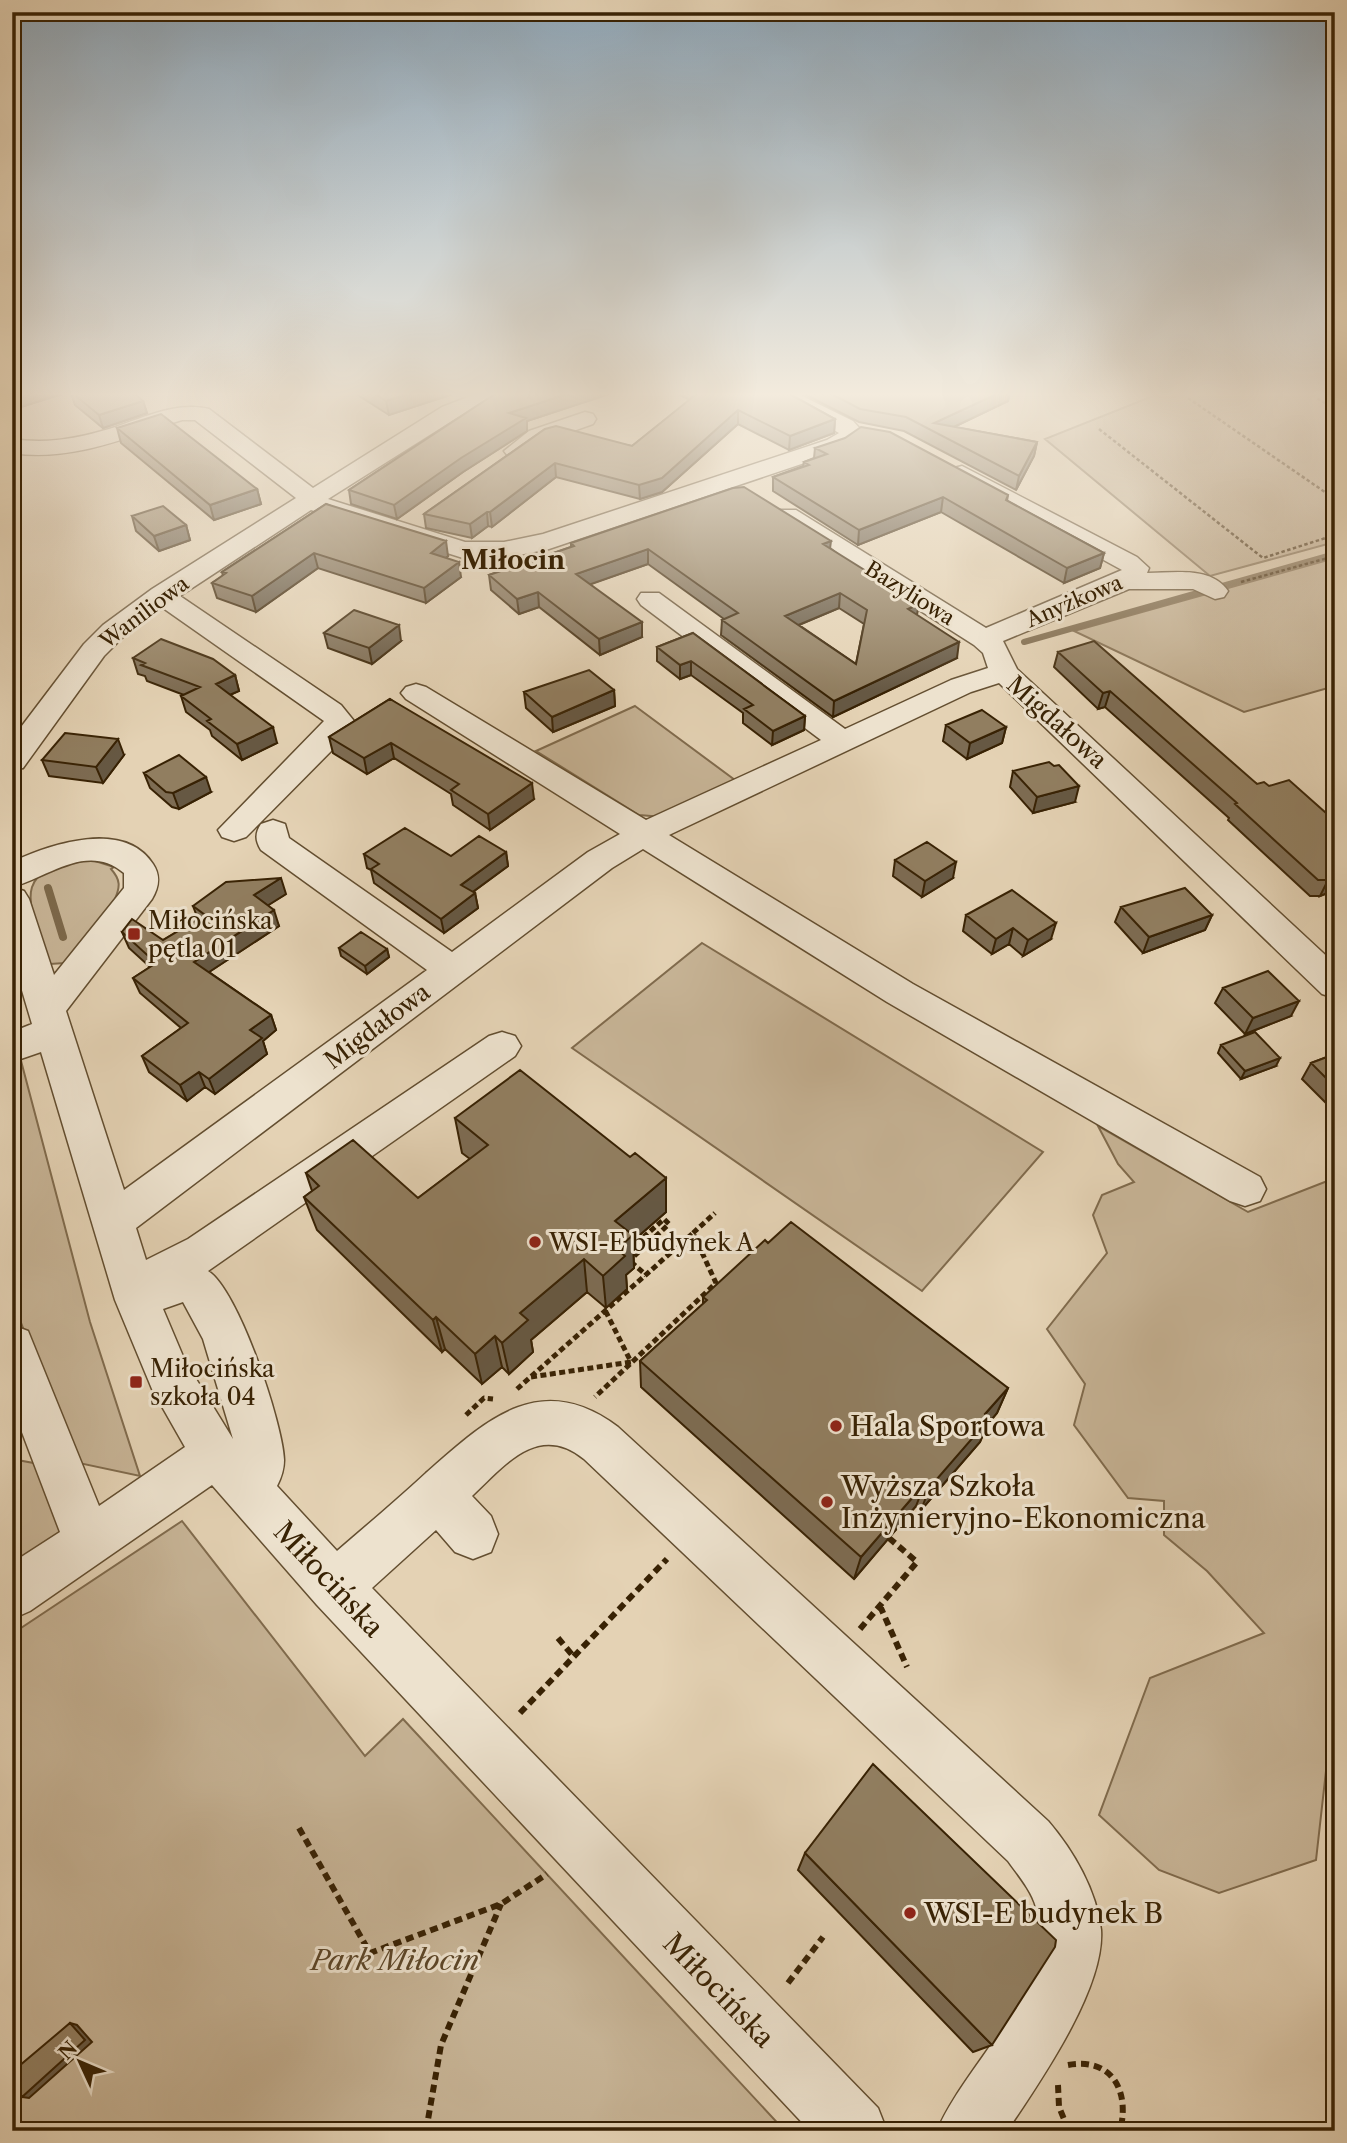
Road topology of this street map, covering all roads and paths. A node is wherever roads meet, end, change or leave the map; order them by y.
1 (301, 492) edge
2 (324, 492) edge
3 (695, 492) edge
4 (751, 492) edge
5 (997, 492) edge
6 (1179, 492) edge
7 (311, 500) junction
8 (422, 516) edge
9 (399, 532) junction
10 (1335, 535) edge
11 (1335, 556) edge
12 (1125, 581) junction
13 (1214, 591) joint
14 (161, 595) junction
15 (650, 599) dead end
16 (984, 639) junction
17 (1004, 672) junction
18 (416, 693) dead end
19 (842, 742) junction
20 (12, 761) edge
21 (234, 830) dead end
22 (273, 831) dead end
23 (644, 834) junction
24 (12, 876) edge
25 (12, 899) edge
26 (452, 970) junction
27 (1335, 985) edge
28 (51, 1020) junction
29 (502, 1046) dead end
30 (12, 1048) edge
31 (1245, 1189) dead end
32 (715, 1213) dead end
33 (112, 1222) junction
34 (693, 1233) junction
35 (629, 1261) junction
36 (646, 1275) junction
37 (136, 1294) junction
38 (606, 1311) junction
39 (658, 1337) junction
40 (12, 1345) edge
41 (667, 1345) edge
42 (631, 1362) junction
43 (530, 1377) junction
44 (607, 1385) dead end
45 (512, 1393) dead end
46 (232, 1474) junction
47 (438, 1495) junction
48 (694, 1532) junction
49 (472, 1534) dead end
50 (889, 1538) edge
51 (88, 1541) junction
52 (335, 1587) junction
53 (12, 1593) edge
54 (870, 1617) dead end
55 (558, 1638) dead end
56 (574, 1657) junction
57 (520, 1713) dead end
58 (299, 1828) dead end
59 (557, 1868) dead end
60 (501, 1904) junction
61 (823, 1937) dead end
62 (788, 1983) dead end
63 (426, 2131) edge
64 (855, 2131) edge
65 (969, 2131) edge
66 (1069, 2131) edge
67 (1120, 2131) edge

1 - 7 street
2 - 7 street, Waniliowa
3 - 9 street
4 - 16 street, Bazyliowa
5 - 12 street, Anyżkowa
6 - 10 path
7 - 9 street
7 - 14 street, Waniliowa
8 - 9 street
11 - 13 path
12 - 13 street
12 - 16 street, Anyżkowa
14 - 20 street, Waniliowa
14 - 21 street
15 - 19 street
16 - 17 street, Bazyliowa
17 - 19 street, Migdałowa
17 - 27 street, Migdałowa
18 - 23 street
19 - 23 street, Migdałowa
22 - 26 street
23 - 26 street, Migdałowa
23 - 31 street
24 - 28 street
25 - 28 street, Miłocińska
26 - 33 street, Migdałowa
28 - 30 street
28 - 33 street, Miłocińska
29 - 37 street
32 - 34 path
33 - 37 street, Miłocińska
34 - 36 path
34 - 39 path
35 - 35 path
35 - 36 path
36 - 38 path
37 - 46 street, Miłocińska
37 - 46 street
38 - 42 path
38 - 43 path
39 - 41 path
39 - 42 path
40 - 51 street
42 - 43 path
42 - 44 path
43 - 45 path
46 - 51 street
46 - 52 street, Miłocińska
47 - 48 street
47 - 49 street
47 - 52 street
48 - 56 path
48 - 65 street
50 - 54 path
51 - 53 street
52 - 64 street, Miłocińska
55 - 56 path
56 - 57 path
58 - 60 path
59 - 60 path
60 - 63 path
61 - 62 path
66 - 67 path

